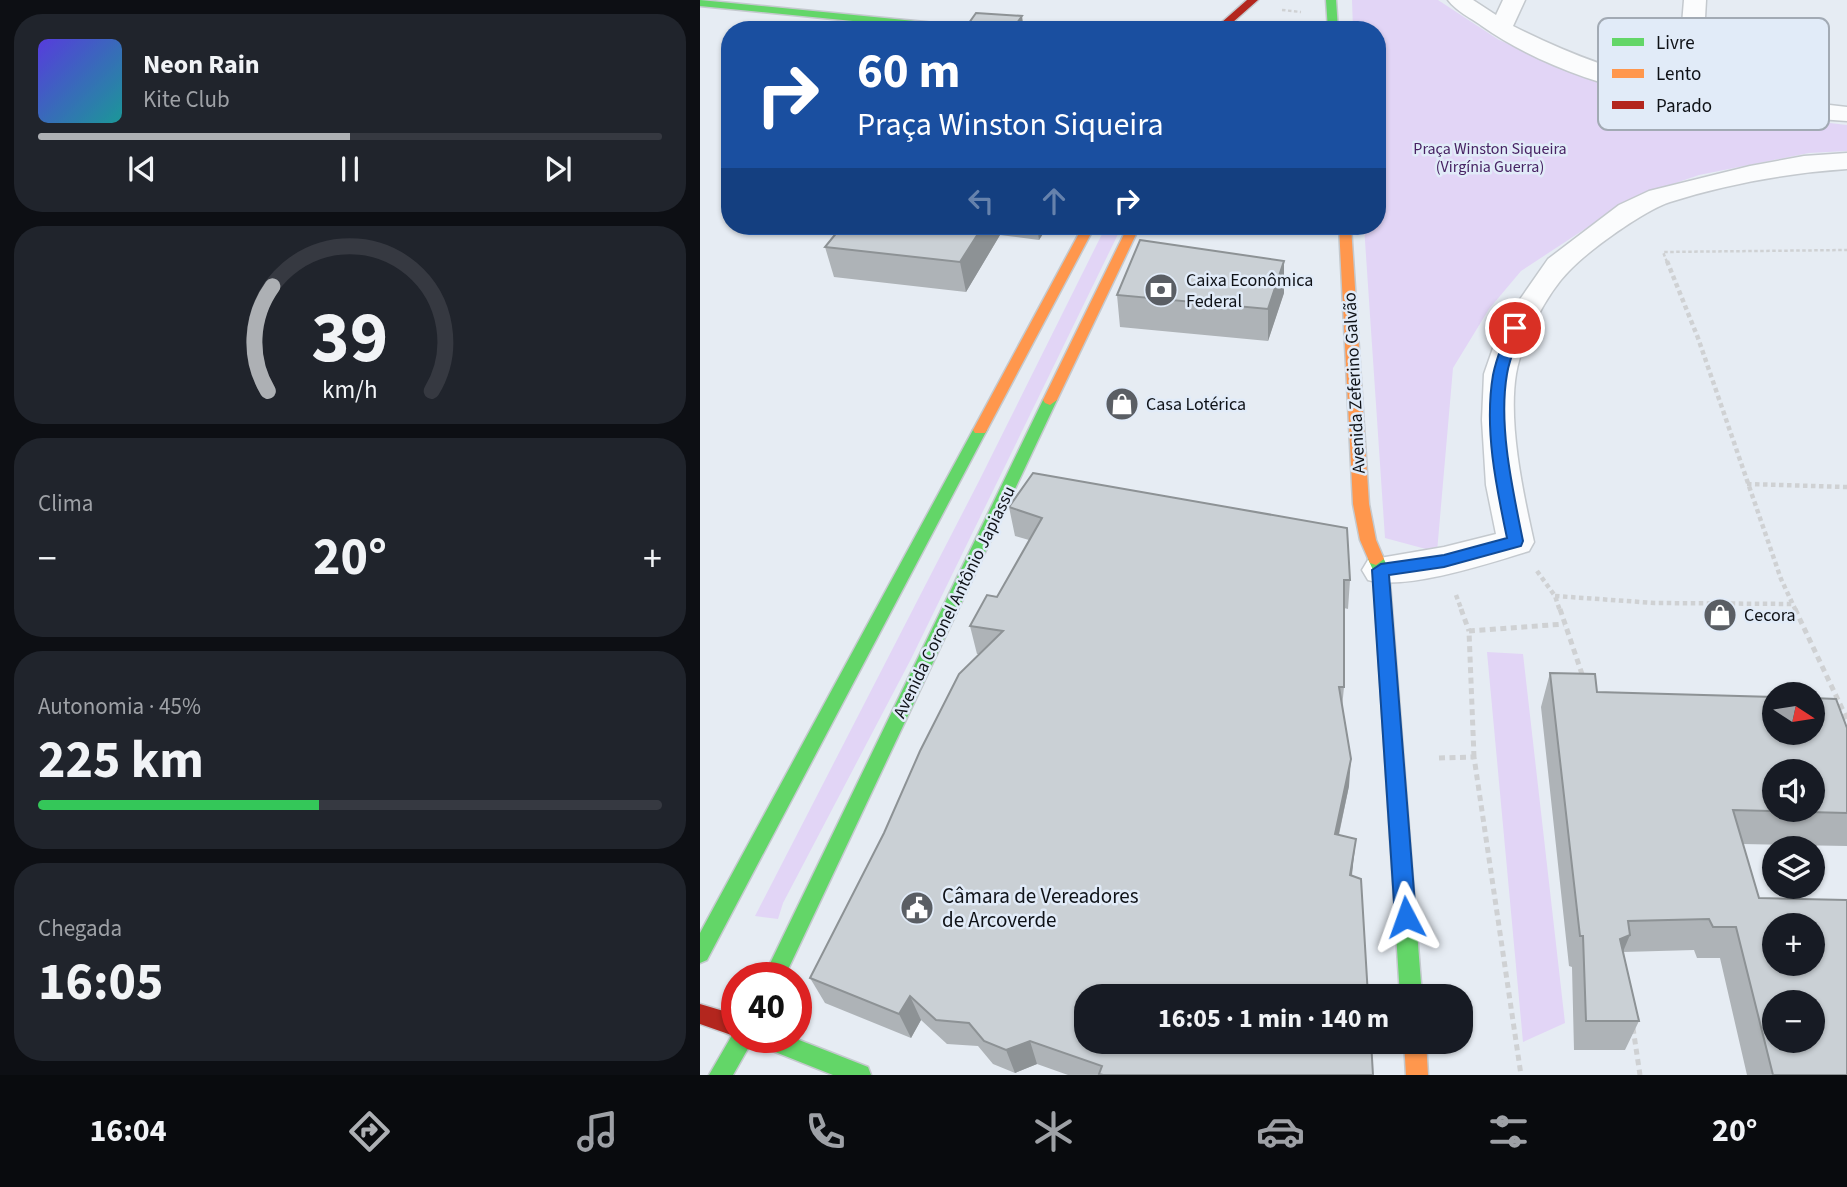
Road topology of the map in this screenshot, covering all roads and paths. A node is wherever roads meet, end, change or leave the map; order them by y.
1 (1253, 0) edge
2 (1272, 0) edge
3 (1331, 0) edge
4 (1459, 0) edge
5 (1514, 0) edge
6 (1695, 0) edge
7 (702, 3) edge
8 (1694, 18) edge
9 (885, 21) edge
10 (1229, 21) edge
11 (1251, 21) edge
12 (1332, 21) edge
13 (1500, 30) junction
14 (1598, 70) edge
15 (1829, 112) edge
16 (1847, 114) edge
17 (1847, 161) edge
18 (1084, 235) edge
19 (1130, 235) edge
20 (1346, 235) edge
21 (1847, 250) edge
22 (1747, 484) junction
23 (1847, 487) edge
24 (1516, 541) junction
25 (1368, 550) junction
26 (1555, 596) junction
27 (1793, 604) junction
28 (1564, 624) junction
29 (1585, 682) edge
30 (1847, 719) edge
31 (1474, 757) junction
32 (1394, 761) junction
33 (700, 953) edge
34 (781, 962) edge
35 (1410, 984) edge
36 (700, 1014) edge
37 (1631, 1015) edge
38 (721, 1021) edge
39 (734, 1053) edge
40 (805, 1053) edge
41 (1416, 1054) edge
42 (720, 1075) edge
43 (860, 1075) edge
44 (1417, 1075) edge
45 (1521, 1075) edge
46 (1640, 1075) edge

1 - 10 street
2 - 11 street
3 - 12 street
4 - 13 street
5 - 13 street
6 - 8 street
7 - 9 street
13 - 14 street
15 - 16 street
17 - 24 street
18 - 33 street
19 - 34 street, Avenida Coronel Antônio Japiassu
20 - 25 street, Avenida Zeferino Galvão
21 - 22 path
22 - 23 path
22 - 27 path
24 - 25 street
24 - 26 path
25 - 32 street, Avenida Zeferino Galvão
26 - 27 path
26 - 28 path
27 - 30 path
28 - 29 path
28 - 31 path
31 - 32 path
31 - 45 path
32 - 35 street, Avenida Zeferino Galvão
36 - 38 street
37 - 46 path
39 - 42 street
40 - 43 street
41 - 44 street

